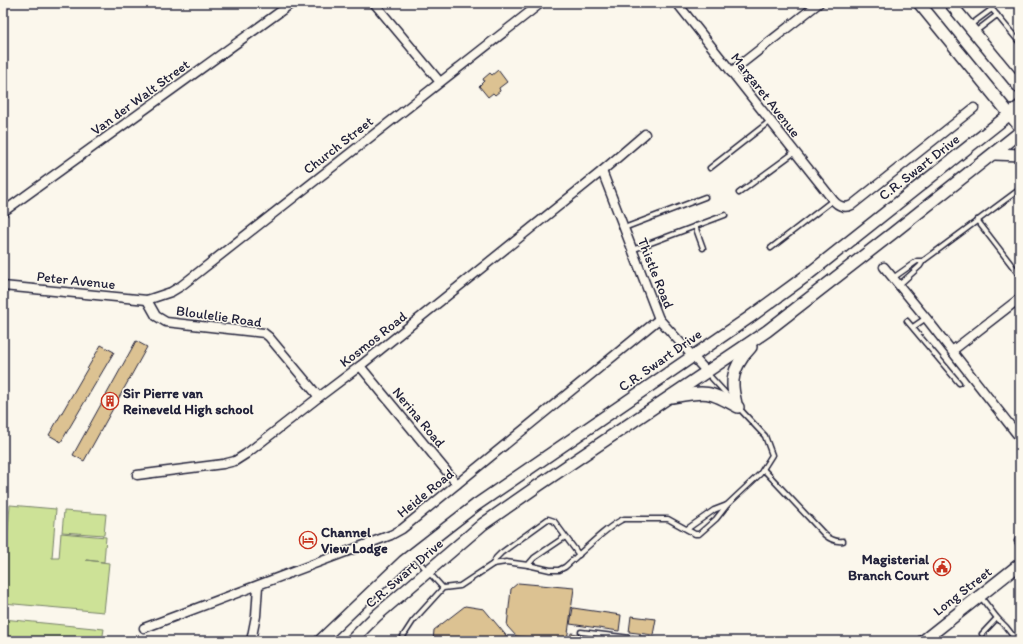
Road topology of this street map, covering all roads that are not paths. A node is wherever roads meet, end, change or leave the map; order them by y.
1 (292, 3) edge
2 (374, 3) edge
3 (540, 3) edge
4 (677, 3) edge
5 (819, 3) edge
6 (919, 3) edge
7 (950, 3) edge
8 (987, 3) edge
9 (992, 8) junction
10 (997, 15) junction
11 (972, 29) junction
12 (1020, 43) edge
13 (731, 72) junction
14 (440, 82) junction
15 (1020, 88) edge
16 (1020, 106) edge
17 (974, 108) dead end
18 (1010, 114) junction
19 (770, 121) junction
20 (1020, 127) edge
21 (1020, 132) edge
22 (645, 134) dead end
23 (795, 152) junction
24 (994, 154) junction
25 (1020, 155) edge
26 (710, 168) dead end
27 (602, 170) junction
28 (1020, 189) edge
29 (739, 193) dead end
30 (705, 197) dead end
31 (834, 201) junction
32 (3, 212) edge
33 (725, 215) dead end
34 (977, 220) junction
35 (695, 226) junction
36 (624, 228) junction
37 (703, 248) dead end
38 (771, 248) dead end
39 (632, 250) junction
40 (923, 261) junction
41 (884, 267) dead end
42 (1020, 276) edge
43 (893, 278) junction
44 (899, 285) junction
45 (3, 286) edge
46 (1020, 298) edge
47 (147, 300) junction
48 (926, 318) junction
49 (659, 319) junction
50 (907, 321) dead end
51 (913, 328) junction
52 (767, 331) junction
53 (952, 351) junction
54 (691, 356) junction
55 (360, 366) junction
56 (707, 372) junction
57 (959, 383) dead end
58 (319, 397) junction
59 (668, 398) junction
60 (737, 405) junction
61 (1020, 438) edge
62 (764, 470) junction
63 (137, 475) dead end
64 (457, 484) junction
65 (727, 505) junction
66 (687, 529) junction
67 (1020, 535) edge
68 (565, 537) junction
69 (843, 541) dead end
70 (1020, 546) edge
71 (412, 554) junction
72 (579, 555) junction
73 (494, 564) junction
74 (1020, 564) edge
75 (528, 565) junction
76 (428, 571) junction
77 (258, 586) junction
78 (443, 588) junction
79 (980, 596) junction
80 (997, 618) junction
81 (144, 628) dead end
82 (582, 632) dead end
83 (982, 634) dead end
84 (251, 641) edge
85 (320, 641) edge
86 (351, 641) edge
87 (400, 641) edge
88 (655, 641) edge
89 (923, 641) edge
90 (1010, 641) edge

1 - 32 street, Van der Walt Street
2 - 14 street
3 - 14 street, Church Street
4 - 13 street, Margaret Avenue
5 - 13 street
6 - 18 main road
7 - 11 main road
8 - 9 lane
9 - 10 lane
9 - 11 lane
10 - 11 lane
10 - 12 lane
11 - 15 main road
13 - 19 street, Margaret Avenue
14 - 47 street, Church Street
16 - 18 main road, C.R. Swart Drive
17 - 31 street
18 - 20 main road
18 - 54 main road, C.R. Swart Drive
19 - 23 street, Margaret Avenue
19 - 26 lane
21 - 24 main road, C.R. Swart Drive
22 - 27 street, Kosmos Road
23 - 29 lane
23 - 31 street, Margaret Avenue
24 - 25 main road
24 - 52 main road, C.R. Swart Drive
27 - 36 street, Thistle Road
27 - 55 street, Kosmos Road
28 - 34 lane
30 - 36 lane
31 - 38 lane
33 - 35 lane
34 - 40 lane
34 - 42 lane
35 - 37 lane
35 - 39 lane
36 - 39 street, Thistle Road
39 - 49 street, Thistle Road
40 - 43 lane
40 - 44 lane
41 - 43 street
43 - 44 street
44 - 48 street
45 - 47 street, Peter Avenue
46 - 53 street
47 - 58 street, Bloulelie Road
48 - 51 lane
48 - 53 street
49 - 54 street, Thistle Road
49 - 64 street, Heide Road
50 - 51 lane
51 - 57 lane
52 - 56 main road, C.R. Swart Drive
52 - 60 main road
53 - 61 street
54 - 56 street, Thistle Road
54 - 71 main road, C.R. Swart Drive
55 - 58 street, Kosmos Road
55 - 64 street, Nerina Road
56 - 59 main road, C.R. Swart Drive
56 - 60 lane
58 - 63 street, Kosmos Road
59 - 60 main road
59 - 76 main road, C.R. Swart Drive
60 - 62 lane
62 - 65 lane
62 - 69 lane
64 - 77 street, Heide Road
65 - 66 lane
65 - 66 lane
66 - 72 lane
67 - 70 lane
68 - 72 lane
68 - 73 lane
68 - 75 lane
71 - 76 lane
71 - 85 main road, C.R. Swart Drive
72 - 75 lane
73 - 75 lane
73 - 78 lane
74 - 79 main road, Long Street
76 - 78 lane
76 - 86 main road, C.R. Swart Drive
77 - 81 street, Heide Road
77 - 84 street
78 - 87 lane
79 - 80 lane
79 - 89 main road, Long Street
80 - 83 lane
80 - 90 lane
82 - 88 lane

